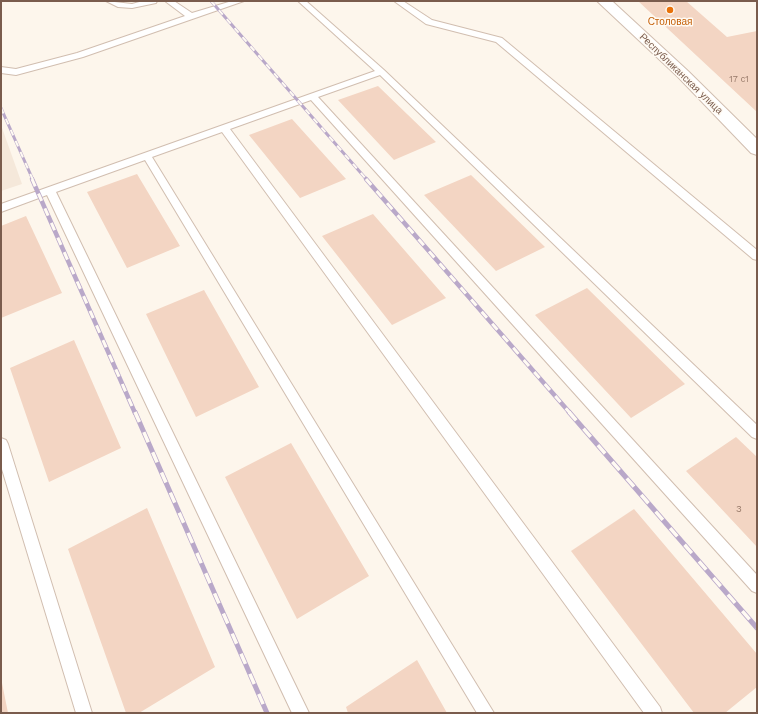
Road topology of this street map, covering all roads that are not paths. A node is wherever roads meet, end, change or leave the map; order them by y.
1 (110, 1) edge
2 (153, 1) edge
3 (169, 1) edge
4 (240, 1) edge
5 (302, 1) edge
6 (398, 1) edge
7 (604, 1) edge
8 (191, 16) junction
9 (1, 70) edge
10 (381, 72) junction
11 (312, 97) junction
12 (224, 128) junction
13 (757, 149) edge
14 (147, 156) junction
15 (50, 190) junction
16 (1, 208) edge
17 (757, 256) edge
18 (757, 433) edge
19 (1, 444) edge
20 (757, 586) edge
21 (84, 713) edge
22 (301, 713) edge
23 (486, 713) edge
24 (654, 713) edge

1 - 2 lane
3 - 8 lane
4 - 8 lane
5 - 10 lane
6 - 17 lane
7 - 13 street, Республиканская улица
8 - 9 lane
10 - 11 lane
10 - 18 lane
11 - 12 lane
11 - 20 lane
12 - 14 lane
12 - 24 lane
14 - 15 lane
14 - 23 lane
15 - 16 lane
15 - 22 lane
19 - 21 lane

